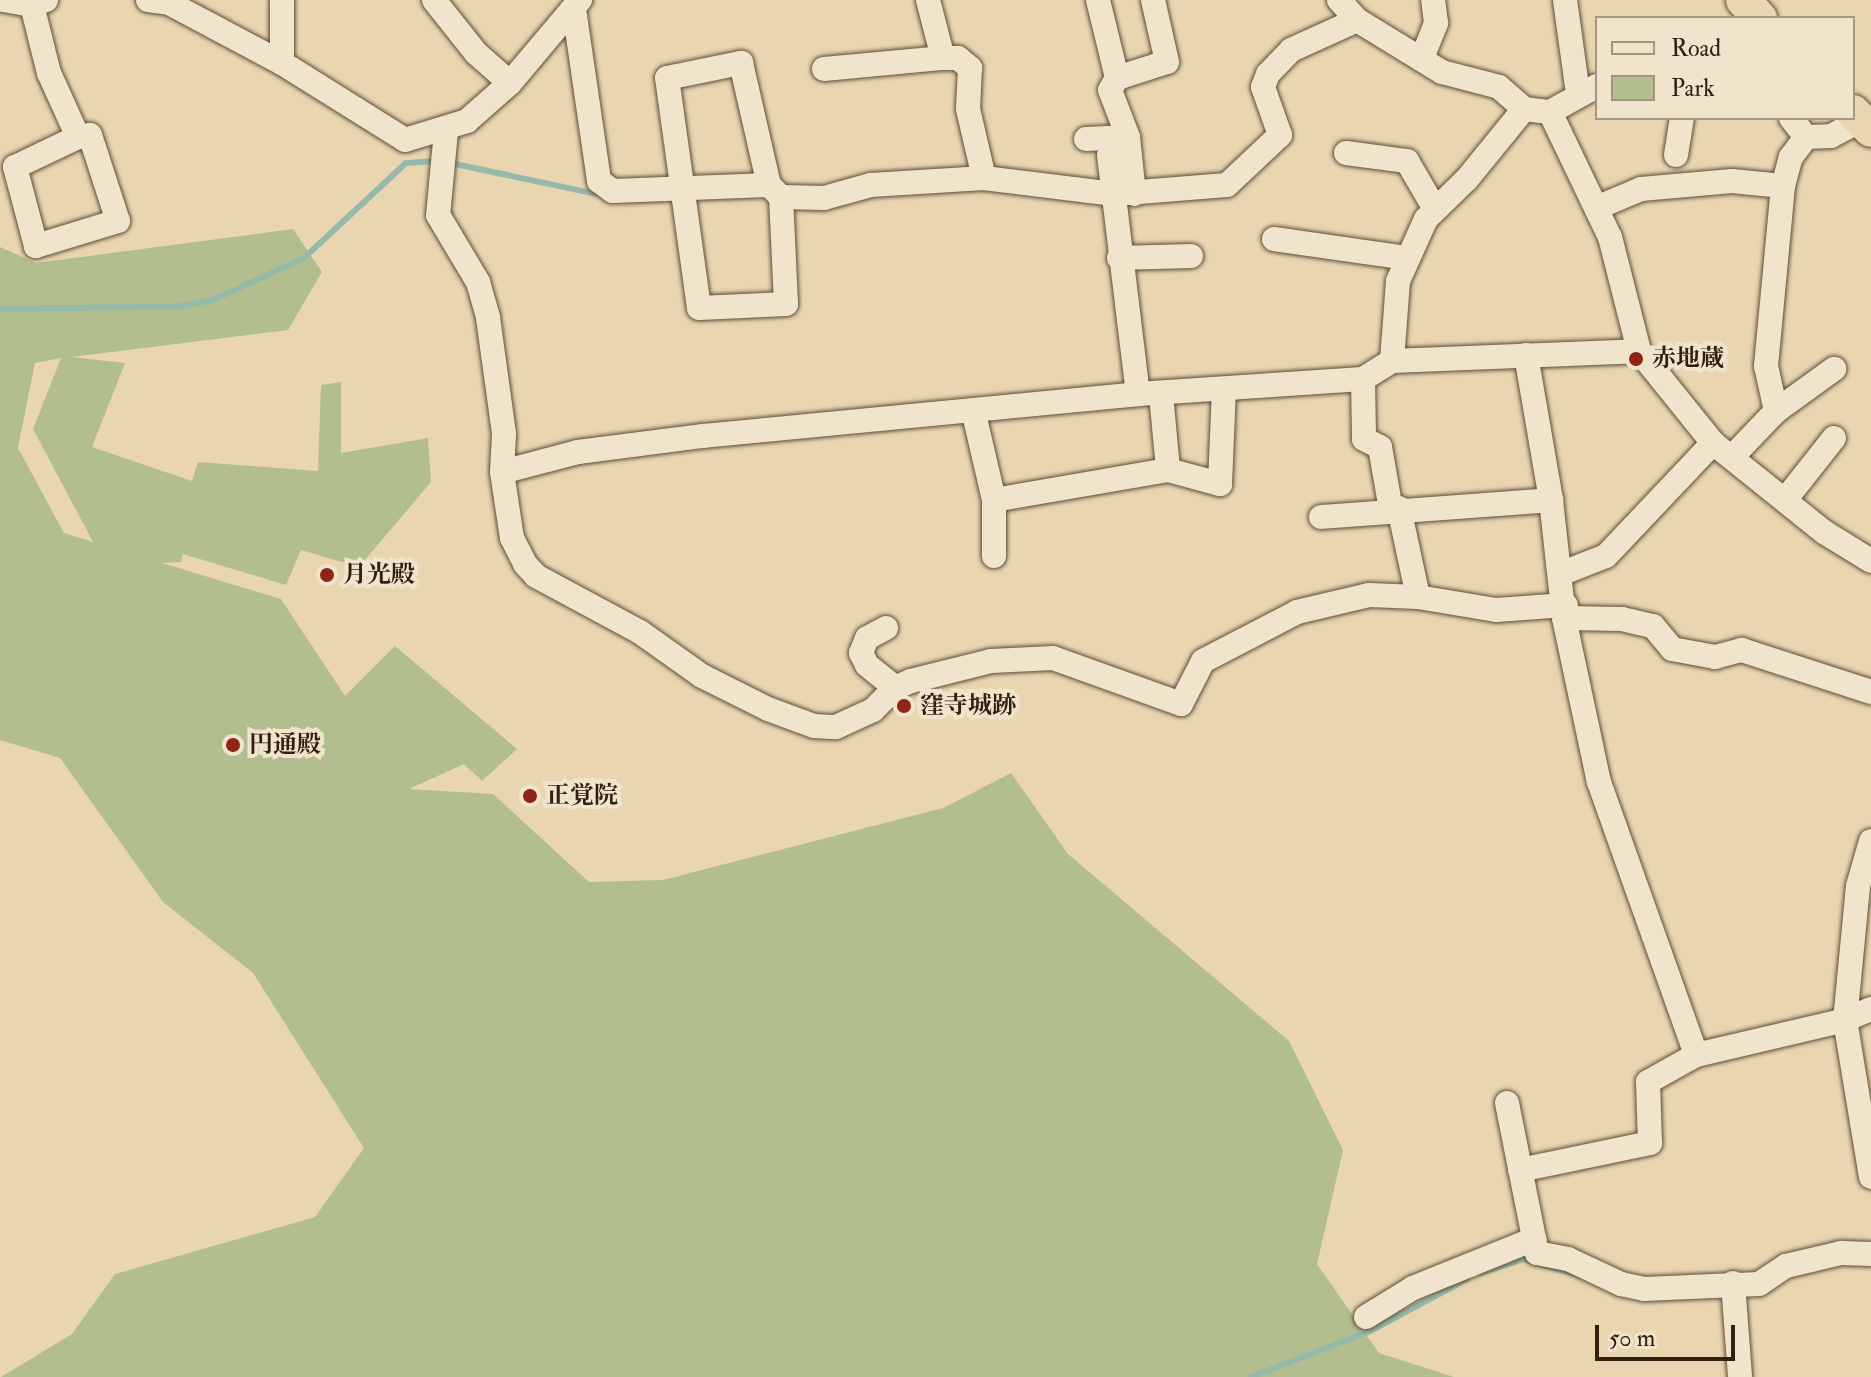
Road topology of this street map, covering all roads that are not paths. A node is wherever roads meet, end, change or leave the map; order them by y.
1 (3, 0) edge
2 (282, 0) edge
3 (434, 0) edge
4 (928, 0) edge
5 (1098, 0) edge
6 (1153, 0) edge
7 (1339, 0) edge
8 (1433, 0) edge
9 (1565, 0) edge
10 (1743, 0) edge
11 (162, 1) edge
12 (39, 2) edge
13 (577, 5) edge
14 (1758, 16) edge
15 (1357, 20) junction
16 (943, 58) junction
17 (1422, 58) junction
18 (282, 63) junction
19 (824, 69) dead end
20 (1117, 78) junction
21 (510, 83) junction
22 (1587, 90) edge
23 (1524, 109) junction
24 (1550, 112) junction
25 (1682, 120) edge
26 (1862, 121) edge
27 (1798, 127) edge
28 (446, 131) junction
29 (78, 137) junction
30 (1128, 137) junction
31 (1086, 139) dead end
32 (1346, 153) dead end
33 (1109, 155) dead end
34 (1676, 155) dead end
35 (984, 178) junction
36 (1783, 186) junction
37 (685, 191) junction
38 (775, 191) junction
39 (1124, 194) junction
40 (1596, 208) junction
41 (1435, 209) junction
42 (1274, 239) dead end
43 (1191, 256) dead end
44 (1119, 258) junction
45 (1408, 258) junction
46 (1639, 351) junction
47 (1526, 355) junction
48 (1392, 361) junction
49 (1834, 369) dead end
50 (1363, 379) junction
51 (1224, 389) junction
52 (1150, 394) junction
53 (1776, 411) junction
54 (974, 414) junction
55 (1834, 438) dead end
56 (1722, 450) junction
57 (1168, 470) junction
58 (502, 472) junction
59 (994, 500) junction
60 (1551, 500) junction
61 (1785, 500) junction
62 (1395, 509) junction
63 (1321, 517) dead end
64 (994, 556) dead end
65 (1871, 561) edge
66 (1560, 574) junction
67 (1418, 597) junction
68 (1565, 611) junction
69 (886, 628) dead end
70 (895, 688) junction
71 (1871, 692) edge
72 (1871, 841) edge
73 (1871, 1009) edge
74 (1845, 1020) junction
75 (1696, 1055) junction
76 (1507, 1103) dead end
77 (1520, 1170) junction
78 (1871, 1177) edge
79 (1534, 1239) junction
80 (1871, 1254) edge
81 (1733, 1283) junction
82 (1366, 1317) dead end
83 (1740, 1377) edge

1 - 12 street
2 - 18 street
3 - 21 street
4 - 16 street
5 - 20 street
6 - 20 street
7 - 15 street
8 - 17 street
9 - 22 street
10 - 14 highway
11 - 18 street
12 - 29 street
13 - 21 street
13 - 37 street
15 - 17 street
15 - 39 street
16 - 19 street
16 - 35 street
17 - 23 street
18 - 28 street
20 - 30 street
21 - 28 street
22 - 24 street
23 - 24 street
23 - 41 street
24 - 40 street
25 - 34 street
26 - 27 street
27 - 36 street
28 - 58 street
29 - 29 street
30 - 31 street
30 - 39 street
32 - 41 street
33 - 39 street
35 - 38 street
35 - 39 street
36 - 40 street
36 - 53 street
37 - 38 street
37 - 38 street
37 - 38 street
39 - 44 street
40 - 46 street
41 - 45 street
42 - 45 street
43 - 44 street
44 - 52 street
45 - 48 street
46 - 47 street
46 - 56 street
47 - 48 street
47 - 60 street
48 - 50 street
49 - 53 street
50 - 51 street
50 - 62 street
51 - 52 street
51 - 57 street
52 - 54 street
52 - 57 street
53 - 56 street
54 - 58 street
54 - 59 street
55 - 61 street
56 - 61 street
56 - 66 street
57 - 59 street
58 - 70 street
59 - 64 street
60 - 62 street
60 - 66 street
61 - 65 street
62 - 63 street
62 - 67 street
66 - 68 street
67 - 68 street
67 - 70 street
68 - 71 street
68 - 75 street
69 - 70 street
72 - 74 street
73 - 74 street
74 - 75 street
74 - 78 street
75 - 77 street
76 - 77 street
77 - 79 street
79 - 81 street
79 - 82 street
80 - 81 street
81 - 83 street

